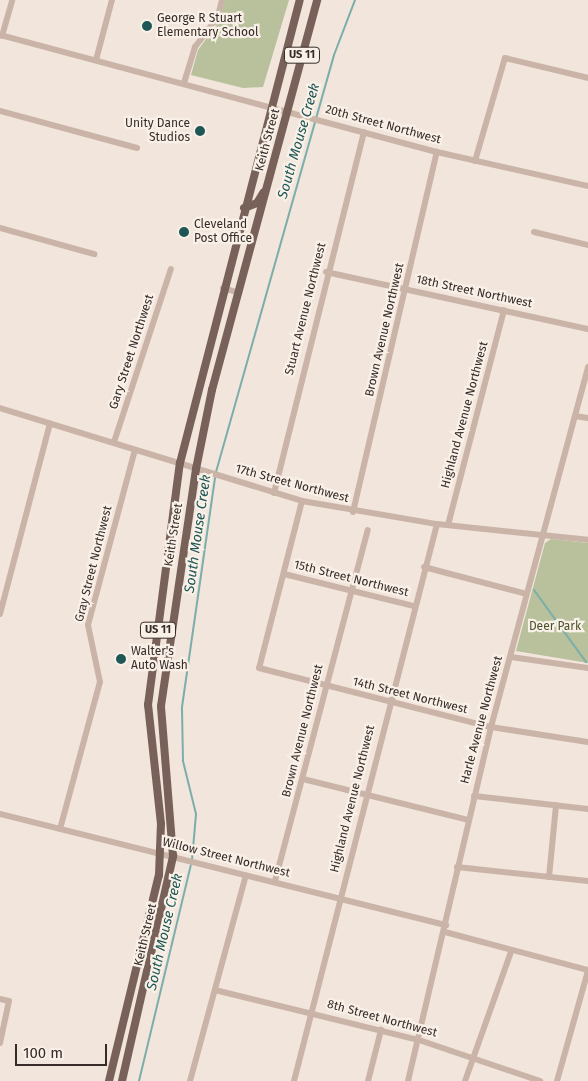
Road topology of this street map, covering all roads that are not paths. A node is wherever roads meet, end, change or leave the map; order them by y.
1 (12, 0) edge
2 (112, 0) edge
3 (222, 0) edge
4 (300, 0) edge
5 (317, 0) edge
6 (1, 36) edge
7 (96, 60) junction
8 (588, 78) edge
9 (184, 83) junction
10 (271, 106) junction
11 (287, 110) junction
12 (0, 111) edge
13 (364, 132) junction
14 (137, 148) dead end
15 (437, 152) junction
16 (475, 161) junction
17 (267, 186) junction
18 (588, 186) edge
19 (244, 208) junction
20 (0, 228) edge
21 (534, 232) dead end
22 (588, 246) edge
23 (94, 254) dead end
24 (170, 269) dead end
25 (326, 272) junction
26 (223, 288) junction
27 (407, 289) junction
28 (239, 293) junction
29 (504, 310) junction
30 (588, 329) edge
31 (588, 367) edge
32 (212, 388) junction
33 (194, 404) junction
34 (0, 408) edge
35 (575, 416) junction
36 (588, 418) edge
37 (50, 423) junction
38 (114, 442) junction
39 (135, 450) junction
40 (180, 463) junction
41 (196, 469) junction
42 (274, 493) junction
43 (302, 501) junction
44 (353, 512) junction
45 (437, 524) junction
46 (448, 525) junction
47 (368, 530) dead end
48 (544, 535) junction
49 (588, 540) edge
50 (424, 567) junction
51 (284, 574) junction
52 (349, 590) junction
53 (527, 594) junction
54 (413, 606) junction
55 (0, 614) edge
56 (511, 656) junction
57 (153, 660) junction
58 (165, 662) junction
59 (588, 668) edge
60 (326, 686) junction
61 (389, 702) junction
62 (491, 727) junction
63 (588, 742) edge
64 (303, 779) junction
65 (365, 794) junction
66 (474, 796) junction
67 (556, 806) junction
68 (588, 809) edge
69 (0, 814) edge
70 (469, 820) junction
71 (60, 829) junction
72 (160, 852) junction
73 (173, 856) junction
74 (457, 867) junction
75 (246, 875) junction
76 (549, 877) junction
77 (275, 881) junction
78 (588, 881) edge
79 (339, 897) junction
80 (445, 928) junction
81 (511, 952) junction
82 (588, 970) edge
83 (215, 990) junction
84 (585, 991) edge
85 (0, 999) edge
86 (311, 1012) junction
87 (382, 1030) junction
88 (419, 1040) junction
89 (0, 1043) edge
90 (472, 1057) junction
91 (112, 1070) junction
92 (123, 1077) edge
93 (109, 1081) edge
94 (190, 1081) edge
95 (294, 1081) edge
96 (368, 1081) edge
97 (408, 1081) edge
98 (465, 1081) edge
99 (540, 1081) edge
100 (557, 1081) edge

1 - 6 street
2 - 7 street
3 - 9 street
4 - 10 main road, Keith Street / US 11
5 - 11 main road, Keith Street / US 11
6 - 7 street, 20th Street Northwest
7 - 9 street, 20th Street Northwest
8 - 16 street
9 - 10 street, 20th Street Northwest
10 - 11 street, 20th Street Northwest
10 - 19 main road, Keith Street / US 11
11 - 13 street, 20th Street Northwest
11 - 17 main road, Keith Street / US 11
12 - 14 street
13 - 15 street, 20th Street Northwest
13 - 25 street, Stuart Avenue Northwest
15 - 16 street, 20th Street Northwest
15 - 27 street, Brown Avenue Northwest
16 - 18 street, 20th Street Northwest
17 - 19 main road
17 - 28 main road, Keith Street / US 11
19 - 26 main road, Keith Street / US 11
20 - 23 street
21 - 22 street
24 - 38 street, Gary Street Northwest
25 - 27 street, 18th Street Northwest
25 - 42 street, Stuart Avenue Northwest
26 - 28 street
26 - 33 main road, Keith Street / US 11
27 - 29 street, 18th Street Northwest
27 - 44 street, Brown Avenue Northwest
28 - 32 main road, Keith Street / US 11
29 - 30 street, 18th Street Northwest
29 - 46 street, Highland Avenue Northwest
31 - 35 street, Harle Avenue Northwest
32 - 33 main road
32 - 41 main road, Keith Street / US 11
33 - 40 main road, Keith Street / US 11
34 - 37 street, 17th Street Northwest
35 - 36 street
35 - 48 street, Harle Avenue Northwest
37 - 38 street, 17th Street Northwest
37 - 55 street
38 - 39 street, 17th Street Northwest
39 - 40 street, 17th Street Northwest
39 - 71 street, Gray Street Northwest
40 - 41 street, 17th Street Northwest
40 - 57 main road, Keith Street / US 11
41 - 42 street, 17th Street Northwest
41 - 58 main road, Keith Street / US 11
42 - 43 street, 17th Street Northwest
43 - 44 street, 17th Street Northwest
43 - 51 street
44 - 45 street, 17th Street Northwest
45 - 46 street, 17th Street Northwest
45 - 50 street, Highland Avenue Northwest
46 - 48 street, 17th Street Northwest
47 - 52 street, Brown Avenue Northwest
48 - 49 street, 17th Street Northwest
48 - 53 street, Harle Avenue Northwest
50 - 53 street
50 - 54 street, Highland Avenue Northwest
51 - 52 street, 15th Street Northwest
51 - 60 street, 14th Street Northwest
52 - 54 street, 15th Street Northwest
52 - 60 street, Brown Avenue Northwest
53 - 56 street, Harle Avenue Northwest
54 - 61 street, Highland Avenue Northwest
56 - 59 street
56 - 62 street, Harle Avenue Northwest
57 - 58 street
57 - 72 main road, Keith Street / US 11
58 - 73 main road, Keith Street / US 11
60 - 61 street, 14th Street Northwest
60 - 64 street, Brown Avenue Northwest
61 - 62 street, 14th Street Northwest
61 - 65 street, Highland Avenue Northwest
62 - 63 street, 14th Street Northwest
62 - 66 street, Harle Avenue Northwest
64 - 65 street
64 - 77 street, Brown Avenue Northwest
65 - 70 street
65 - 79 street, Highland Avenue Northwest
66 - 67 street
66 - 70 street, Harle Avenue Northwest
67 - 68 street
67 - 76 street
69 - 71 street, Willow Street Northwest
70 - 74 street, Harle Avenue Northwest
71 - 72 street, Willow Street Northwest
72 - 73 street, Willow Street Northwest
72 - 91 main road, Keith Street / US 11
73 - 75 street, Willow Street Northwest
73 - 92 main road, Keith Street / US 11
74 - 76 street
74 - 80 street, Harle Avenue Northwest
75 - 77 street, Willow Street Northwest
75 - 83 street
76 - 78 street
77 - 79 street, Willow Street Northwest
79 - 80 street, Willow Street Northwest
79 - 86 street, Highland Avenue Northwest
80 - 81 street, Willow Street Northwest
80 - 88 street, Harle Avenue Northwest
81 - 82 street, Willow Street Northwest
81 - 90 street
82 - 84 street
83 - 86 street, 8th Street Northwest
83 - 94 street
84 - 100 street
85 - 89 street
86 - 87 street, 8th Street Northwest
86 - 95 street, Highland Avenue Northwest
87 - 88 street, 8th Street Northwest
87 - 96 street
88 - 90 street, 8th Street Northwest
88 - 97 street, Harle Avenue Northwest
90 - 98 street
90 - 99 street, 8th Street Northwest
91 - 92 main road
91 - 93 main road, Keith Street / US 11

